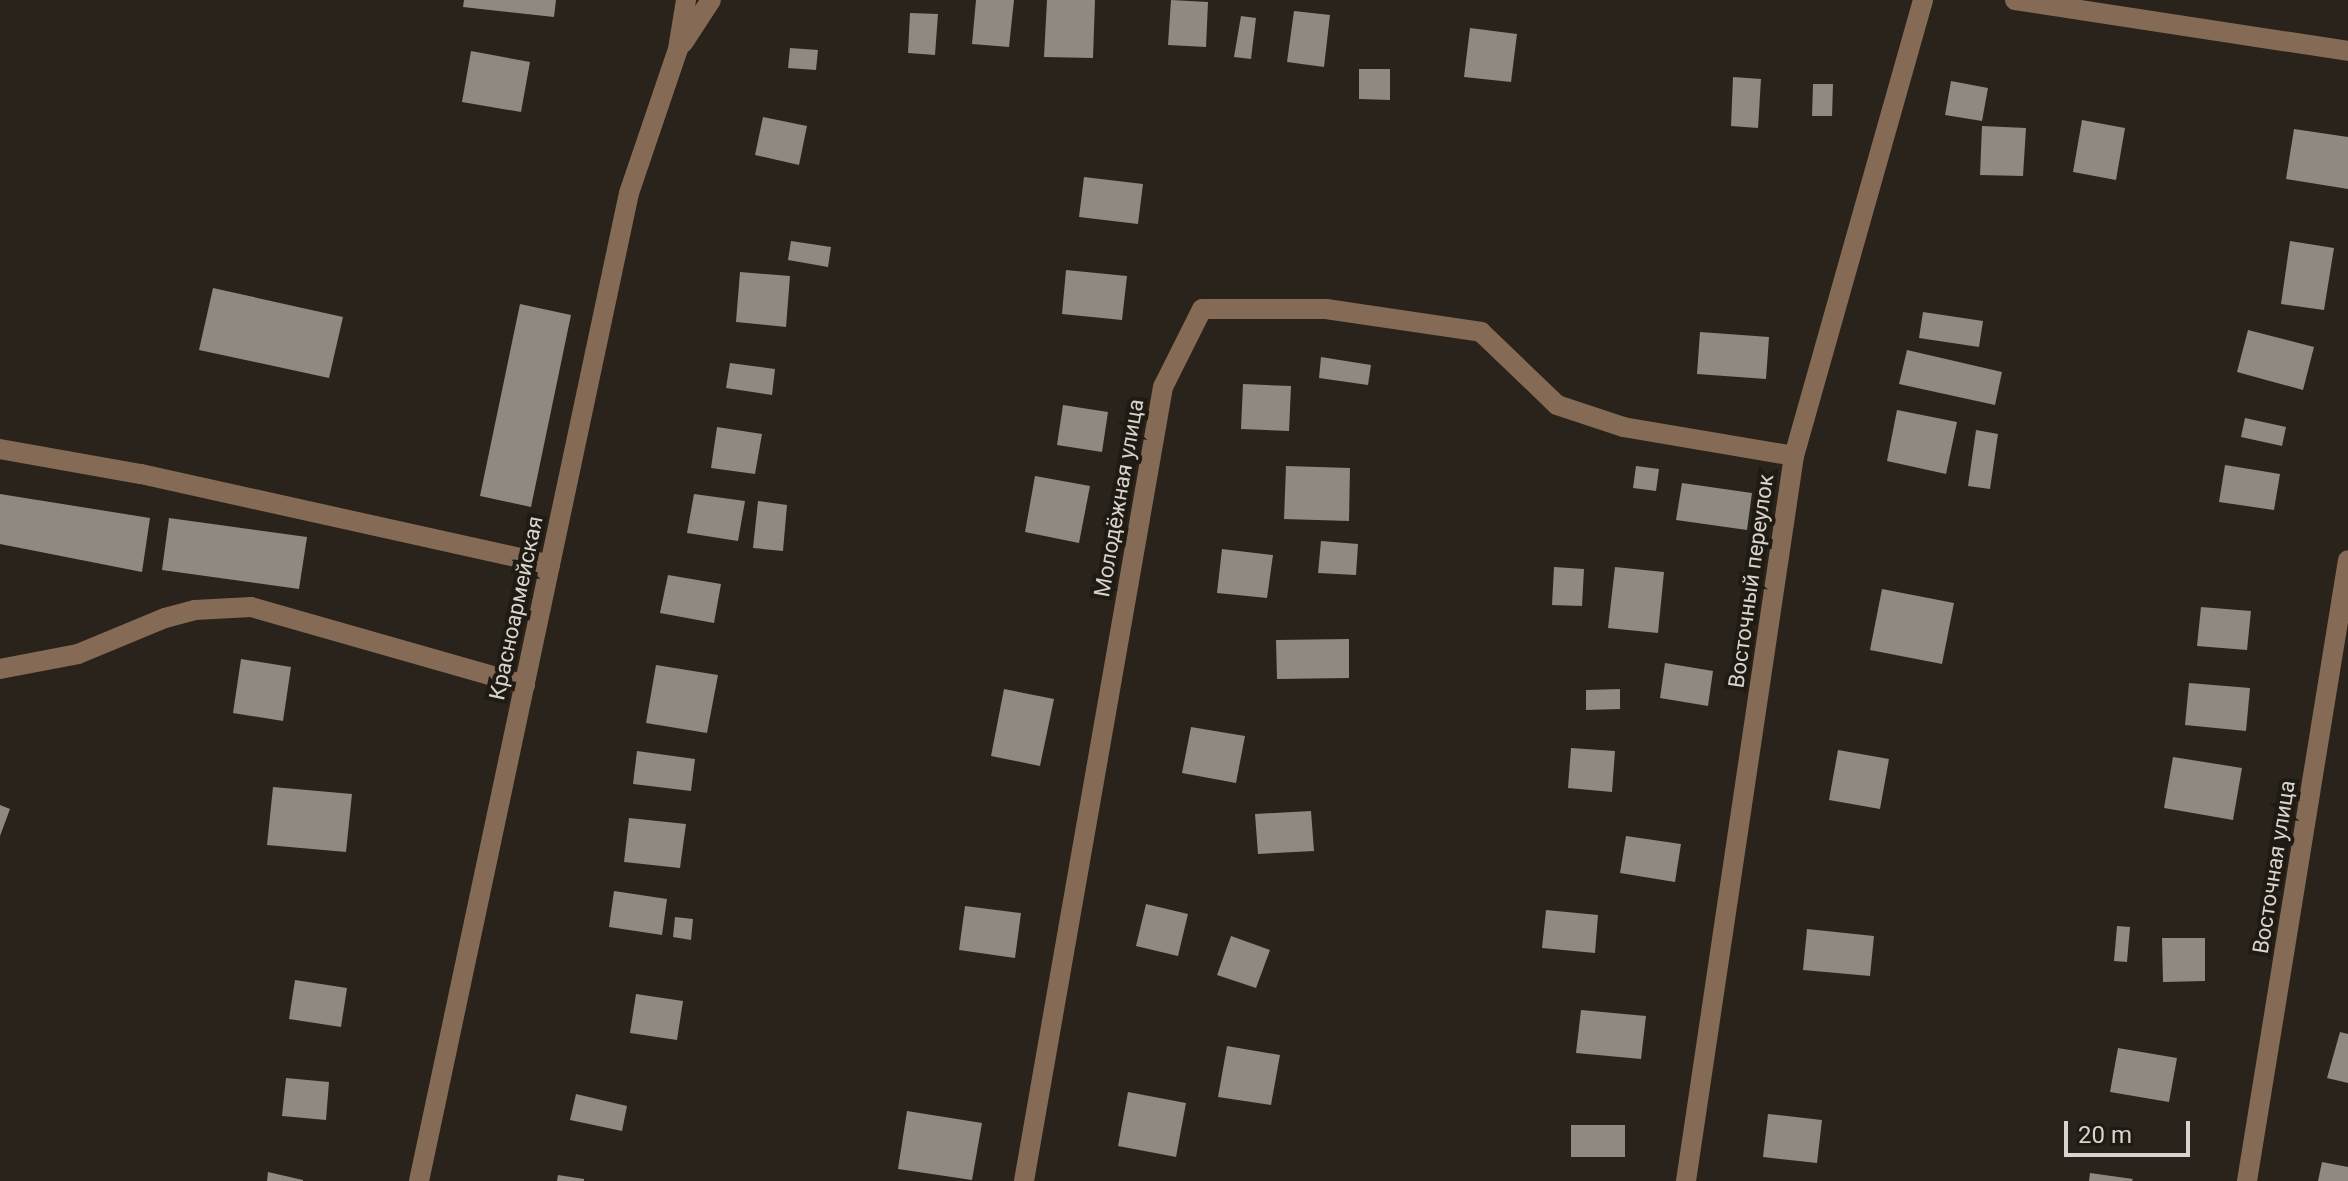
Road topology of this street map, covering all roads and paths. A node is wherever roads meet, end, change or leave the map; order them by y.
1 (686, 0) edge
2 (711, 0) edge
3 (1923, 0) edge
4 (2015, 0) edge
5 (678, 49) junction
6 (2348, 51) edge
7 (0, 449) edge
8 (1794, 456) junction
9 (2348, 560) edge
10 (550, 565) junction
11 (0, 669) edge
12 (525, 685) junction
13 (419, 1181) edge
14 (1024, 1181) edge
15 (1686, 1181) edge
16 (2247, 1181) edge

1 - 5 street
2 - 5 street
3 - 8 street, Восточный переулок
4 - 6 street
5 - 10 street, Красноармейская
7 - 10 street
8 - 14 street, Молодёжная улица
8 - 15 street, Восточный переулок
9 - 16 street, Восточная улица
10 - 12 street, Красноармейская
11 - 12 street
12 - 13 street, Красноармейская

